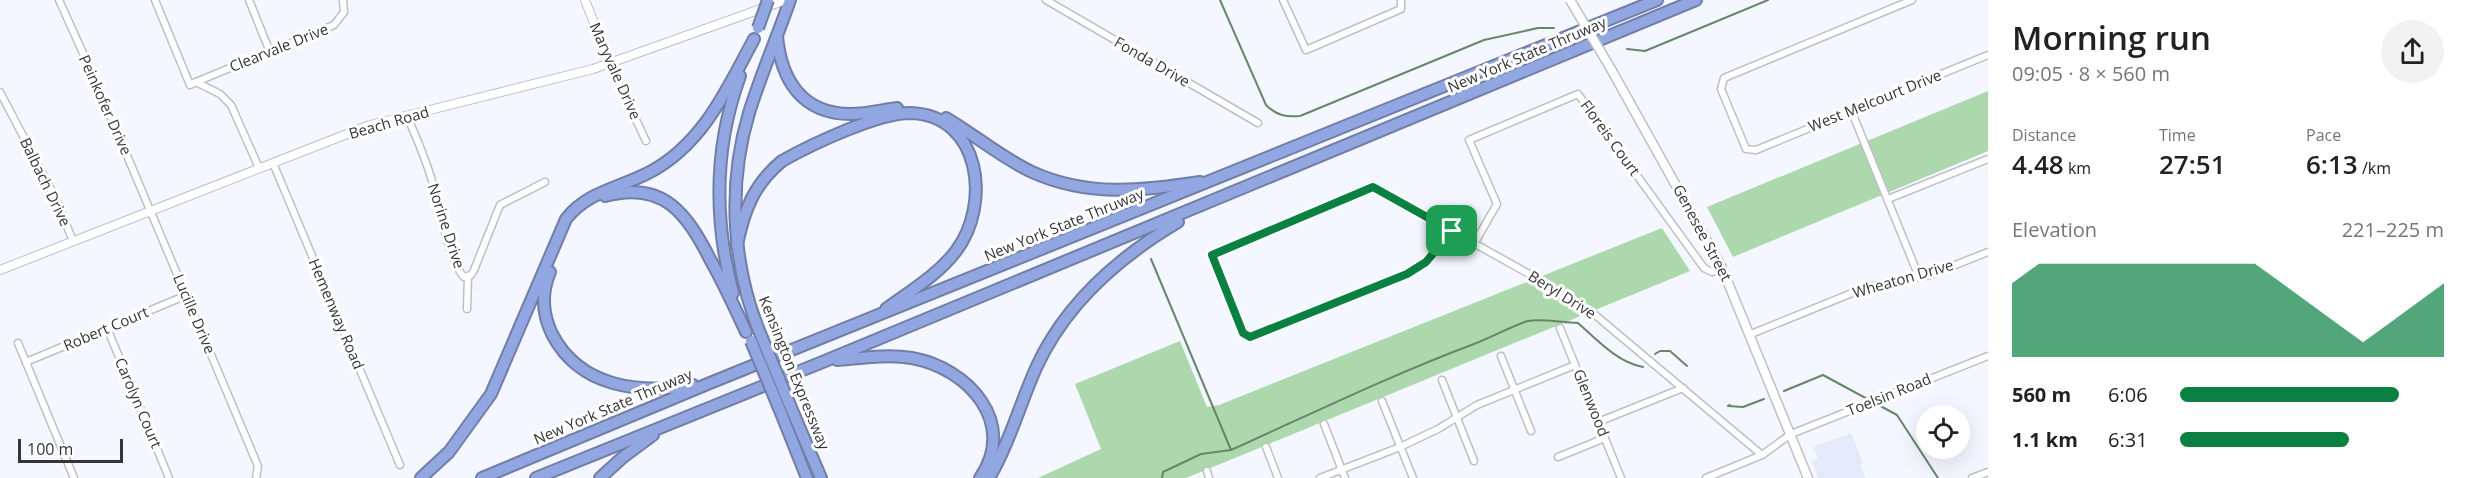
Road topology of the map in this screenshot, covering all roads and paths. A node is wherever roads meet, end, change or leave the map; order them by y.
1 (59, 0) edge
2 (155, 0) edge
3 (249, 0) edge
4 (343, 0) edge
5 (585, 0) edge
6 (768, 0) edge
7 (788, 0) edge
8 (1046, 0) edge
9 (1283, 0) edge
10 (1401, 0) edge
11 (1570, 0) edge
12 (1657, 0) edge
13 (1696, 0) edge
14 (1912, 0) edge
15 (756, 33) junction
16 (777, 36) junction
17 (270, 52) junction
18 (1988, 55) edge
19 (610, 64) junction
20 (196, 82) junction
21 (0, 92) edge
22 (1851, 110) junction
23 (407, 116) junction
24 (1258, 123) dead end
25 (646, 141) dead end
26 (1988, 159) edge
27 (273, 163) junction
28 (259, 168) junction
29 (1217, 180) junction
30 (545, 182) dead end
31 (1888, 200) junction
32 (1202, 206) junction
33 (151, 210) junction
34 (1452, 231) junction
35 (73, 241) junction
36 (1474, 244) junction
37 (737, 245) junction
38 (1988, 252) edge
39 (1722, 268) junction
40 (0, 270) edge
41 (468, 277) junction
42 (1919, 277) junction
43 (187, 295) junction
44 (467, 309) dead end
45 (873, 319) junction
46 (107, 328) junction
47 (1560, 328) dead end
48 (1751, 334) junction
49 (748, 337) junction
50 (18, 343) dead end
51 (1501, 356) dead end
52 (1988, 356) edge
53 (825, 361) junction
54 (26, 362) junction
55 (1575, 365) junction
56 (1442, 380) dead end
57 (710, 383) junction
58 (1683, 388) junction
59 (1514, 390) junction
60 (1382, 401) dead end
61 (1457, 418) junction
62 (1598, 422) junction
63 (670, 423) junction
64 (1324, 424) dead end
65 (1531, 431) dead end
66 (1791, 434) junction
67 (1605, 438) junction
68 (1266, 447) dead end
69 (1400, 447) junction
70 (1762, 455) junction
71 (1558, 457) dead end
72 (1474, 461) dead end
73 (400, 465) dead end
74 (1342, 470) junction
75 (1988, 472) edge
76 (74, 478) edge
77 (169, 478) edge
78 (256, 478) edge
79 (422, 478) edge
80 (482, 478) edge
81 (536, 478) edge
82 (600, 478) edge
83 (805, 478) edge
84 (823, 478) edge
85 (980, 478) edge
86 (989, 478) edge
87 (1278, 478) edge
88 (1320, 478) edge
89 (1345, 478) edge
90 (1413, 478) edge
91 (1621, 478) edge
92 (1706, 478) edge
93 (1808, 478) edge
94 (1972, 478) edge

1 - 33 street, Peinkofer Drive
2 - 20 street
3 - 17 street
4 - 17 street, Clearvale Drive
5 - 19 street, Maryvale Drive
6 - 15 highway, Kensington Expressway, bridge
7 - 16 highway, Kensington Expressway
7 - 19 street, Beach Road
8 - 24 street, Fonda Drive
9 - 10 street
11 - 39 main road, Genesee Street, bridge
12 - 29 highway, New York State Thruway
13 - 32 highway, New York State Thruway
14 - 22 street, West Melcourt Drive
15 - 49 highway, Kensington Expressway
15 - 79 highway
16 - 29 highway
16 - 37 highway, Kensington Expressway
17 - 20 street, Clearvale Drive
18 - 22 street, West Melcourt Drive
19 - 23 street, Beach Road
19 - 25 street, Maryvale Drive
20 - 28 street
21 - 35 street, Balbach Drive
22 - 31 street
23 - 27 street, Beach Road
23 - 41 street, Norine Drive
26 - 31 street
27 - 28 street, Beach Road
27 - 73 street, Hemenway Road
28 - 33 street, Beach Road
29 - 45 highway, New York State Thruway
30 - 41 street, Norine Drive
31 - 42 street
32 - 53 highway, New York State Thruway
32 - 86 highway
33 - 35 street, Beach Road
33 - 43 street, Lucille Drive
34 - 34 street, Beryl Drive
34 - 36 street, Beryl Drive
35 - 40 street, Beach Road
36 - 39 street, Floreis Court
36 - 58 street, Beryl Drive
37 - 45 highway
37 - 84 highway, Kensington Expressway, bridge
38 - 42 street, Wheaton Drive
39 - 48 main road, Genesee Street
41 - 44 street
42 - 48 street, Wheaton Drive
43 - 46 street, Robert Court
43 - 78 street, Lucille Drive
45 - 57 highway, New York State Thruway
46 - 54 street, Robert Court
46 - 77 street, Carolyn Court
47 - 55 street, Glenwood
48 - 66 main road, Genesee Street
49 - 57 highway
49 - 83 highway, Kensington Expressway, bridge
50 - 54 street
51 - 59 street
52 - 66 street, Toelsin Road
53 - 63 highway, New York State Thruway
53 - 85 highway
54 - 76 street
55 - 59 street
55 - 62 street, Glenwood
56 - 61 street
57 - 80 highway, New York State Thruway
58 - 62 street
58 - 70 street, Beryl Drive
59 - 61 street
59 - 65 street
60 - 69 street
61 - 69 street
61 - 72 street
62 - 67 street, Glenwood
63 - 81 highway, New York State Thruway
63 - 82 highway
64 - 74 street
66 - 70 street, Toelsin Road
66 - 93 main road, Genesee Street
67 - 71 street
67 - 91 street, Glenwood
68 - 87 street
69 - 74 street
69 - 90 street
70 - 92 street, Toelsin Road
74 - 88 street
74 - 89 street
75 - 94 street

